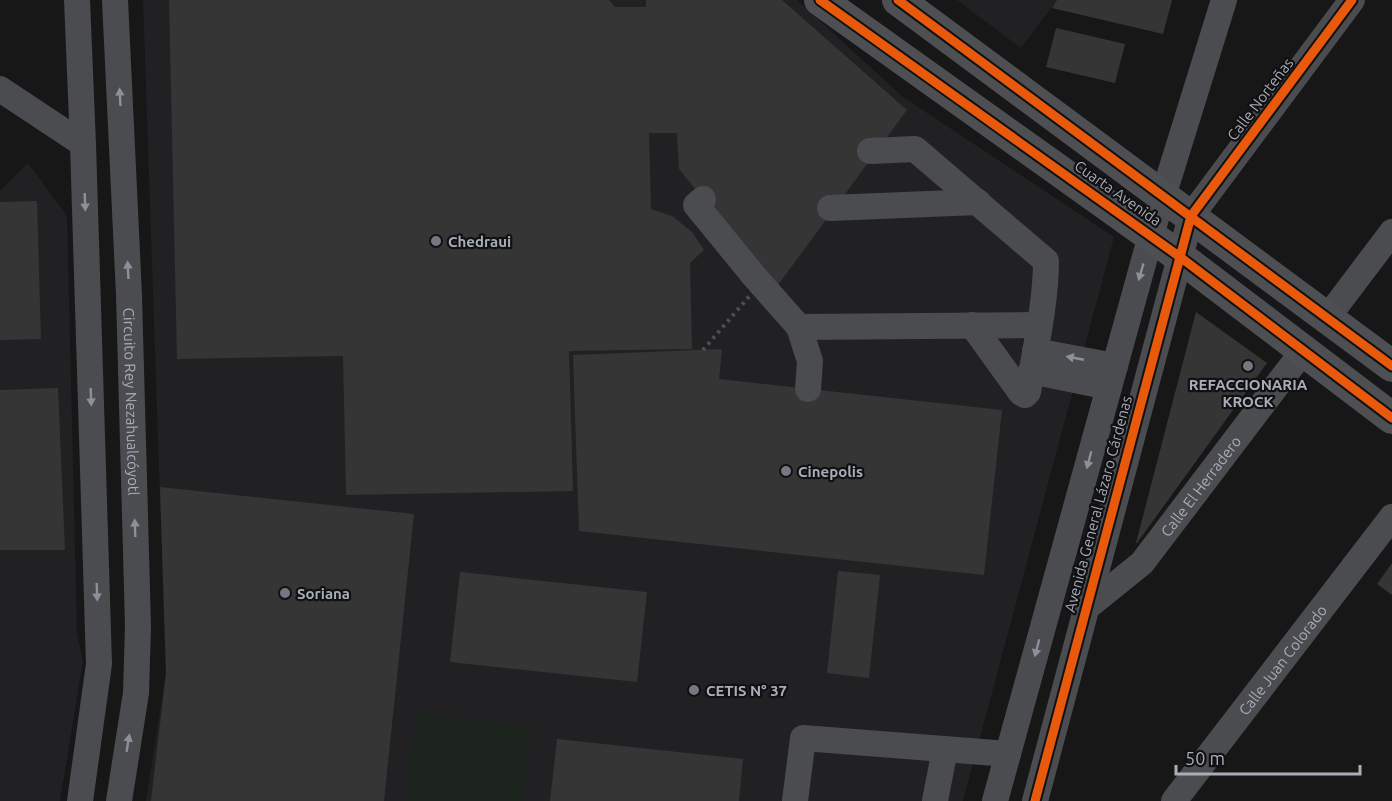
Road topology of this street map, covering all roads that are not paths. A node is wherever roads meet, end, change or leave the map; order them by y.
1 (77, 0) edge
2 (114, 0) edge
3 (820, 0) edge
4 (898, 0) edge
5 (1224, 0) edge
6 (1352, 0) edge
7 (0, 89) edge
8 (83, 144) junction
9 (870, 151) dead end
10 (1164, 196) junction
11 (703, 199) dead end
12 (978, 202) junction
13 (830, 208) dead end
14 (1191, 216) junction
15 (1392, 232) edge
16 (1151, 235) junction
17 (1180, 257) junction
18 (1327, 318) junction
19 (972, 325) junction
20 (1038, 325) junction
21 (799, 327) junction
22 (1303, 351) junction
23 (1033, 361) junction
24 (1392, 366) edge
25 (1112, 376) junction
26 (808, 389) dead end
27 (1392, 418) edge
28 (1392, 517) edge
29 (1085, 609) junction
30 (945, 749) junction
31 (1008, 754) junction
32 (80, 801) edge
33 (119, 801) edge
34 (795, 801) edge
35 (935, 801) edge
36 (996, 801) edge
37 (1035, 801) edge
38 (1174, 801) edge

1 - 8 street
33 -> 2 street, Circuito Rey Nezahualcóyotl
3 - 16 main road, Cuarta Avenida
4 - 10 main road, Cuarta Avenida
5 - 10 street, Avenida General Lázaro Cárdenas
6 - 14 street, Calle Norteñas
7 - 8 street
8 -> 32 street
9 - 12 street
10 - 14 main road, Cuarta Avenida
10 - 16 street, Avenida General Lázaro Cárdenas
11 - 21 street
12 - 13 street
12 - 20 street
14 - 17 street, Avenida General Lázaro Cárdenas
14 - 18 main road, Cuarta Avenida
15 - 18 street
16 - 17 main road, Cuarta Avenida
16 -> 25 street, Avenida General Lázaro Cárdenas
17 - 22 main road, Cuarta Avenida
17 - 29 street, Avenida General Lázaro Cárdenas
18 - 24 main road, Cuarta Avenida
19 - 20 street
19 - 21 street
19 - 23 street
20 - 23 street
21 - 26 street
22 - 27 main road, Cuarta Avenida
22 - 29 street, Calle El Herradero
23 - 25 street
25 -> 31 street, Avenida General Lázaro Cárdenas
28 - 38 street, Calle Juan Colorado
29 - 37 street, Avenida General Lázaro Cárdenas
30 - 31 street
30 - 34 street
30 - 35 street
31 - 36 street, Avenida General Lázaro Cárdenas

